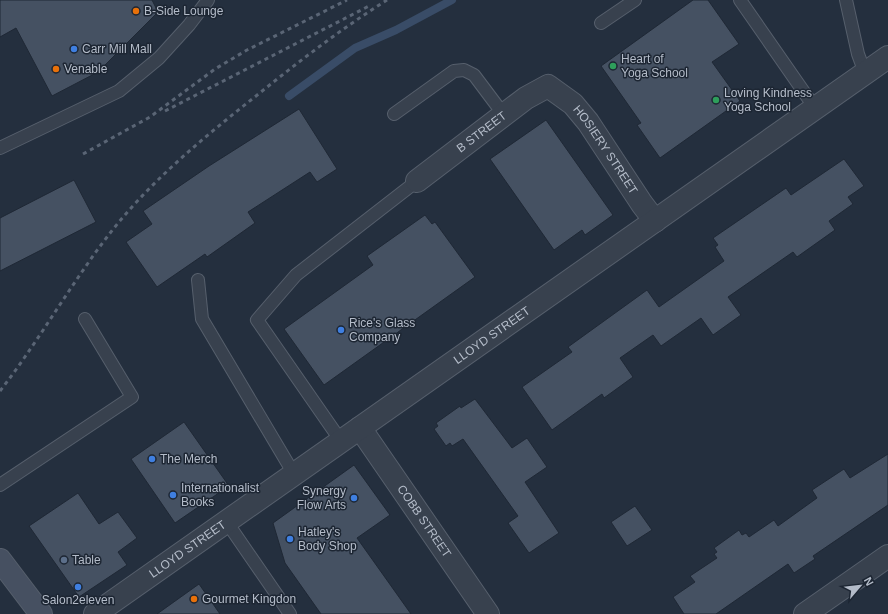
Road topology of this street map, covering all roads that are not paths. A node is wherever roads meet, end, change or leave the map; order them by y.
1 (208, 0) edge
2 (635, 0) edge
3 (740, 0) edge
4 (846, 0) edge
5 (602, 23) dead end
6 (888, 57) edge
7 (865, 73) junction
8 (548, 86) joint
9 (815, 108) junction
10 (394, 114) dead end
11 (504, 115) junction
12 (0, 148) edge
13 (417, 181) joint
14 (655, 221) junction
15 (198, 280) dead end
16 (85, 319) dead end
17 (360, 428) junction
18 (341, 441) junction
19 (294, 474) junction
20 (0, 485) edge
21 (226, 521) junction
22 (888, 556) edge
23 (0, 560) edge
24 (41, 614) edge
25 (95, 614) edge
26 (290, 614) edge
27 (488, 614) edge
28 (805, 614) edge

1 - 12 lane
2 - 5 lane
3 - 9 lane
4 - 7 lane
6 - 7 street, LLOYD STREET
7 - 9 street, LLOYD STREET
8 - 11 street, B STREET
8 - 14 street, HOSIERY STREET
9 - 14 street, LLOYD STREET
10 - 11 lane
11 - 13 street, B STREET
13 - 18 lane
14 - 17 street, LLOYD STREET
15 - 19 lane
16 - 20 lane
17 - 18 street, LLOYD STREET
17 - 27 street, COBB STREET
18 - 19 street, LLOYD STREET
19 - 21 street, LLOYD STREET
21 - 25 street, LLOYD STREET
21 - 26 lane
22 - 28 street
23 - 24 main road

